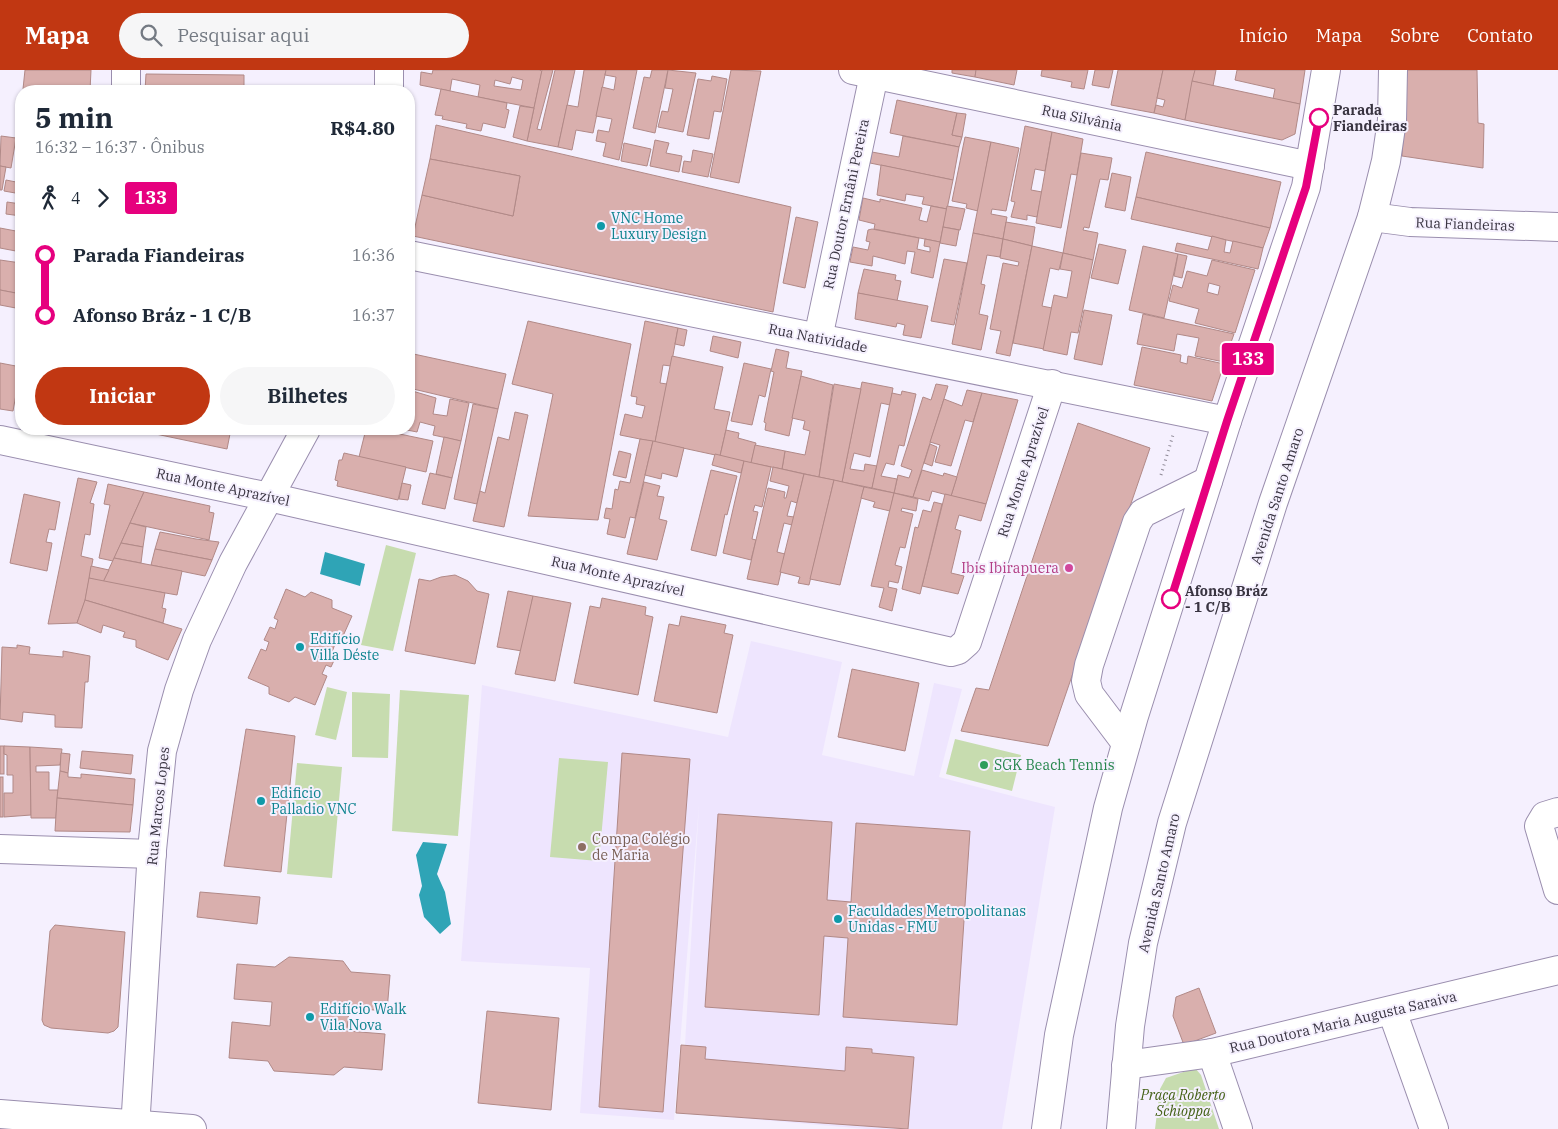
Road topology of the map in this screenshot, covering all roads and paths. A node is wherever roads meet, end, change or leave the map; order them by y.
1 (126, 70) edge
2 (389, 70) edge
3 (1326, 70) edge
4 (1393, 70) edge
5 (867, 71) edge
6 (126, 85) edge
7 (389, 85) edge
8 (1310, 166) junction
9 (1372, 217) junction
10 (1558, 227) edge
11 (415, 256) edge
12 (818, 338) junction
13 (1052, 384) junction
14 (1180, 411) junction
15 (1227, 421) junction
16 (303, 435) edge
17 (32, 438) edge
18 (0, 440) edge
19 (1208, 480) junction
20 (269, 497) junction
21 (1152, 506) junction
22 (1126, 743) junction
23 (1550, 816) edge
24 (0, 849) edge
25 (152, 854) junction
26 (1558, 890) edge
27 (1558, 970) edge
28 (1392, 1011) junction
29 (1212, 1053) junction
30 (1126, 1065) junction
31 (0, 1114) edge
32 (135, 1127) edge
33 (192, 1129) edge
34 (1046, 1129) edge
35 (1121, 1129) edge
36 (1238, 1129) edge
37 (1434, 1129) edge

1 - 6 street
2 - 7 street
3 - 8 street
4 - 9 street, Avenida Santo Amaro
5 - 8 street, Rua Silvânia
5 - 12 street, Rua Doutor Ernâni Pereira
8 - 15 street
9 - 10 street, Rua Fiandeiras
9 - 30 street, Avenida Santo Amaro
11 - 12 street, Rua Natividade
12 - 13 street, Rua Natividade
13 - 14 street, Rua Natividade
13 - 20 street, Rua Monte Aprazível
14 - 15 street, Rua Natividade
14 - 21 path
15 - 19 street
16 - 20 street, Rua Marcos Lopes
17 - 18 street, Rua Monte Aprazível
17 - 20 street, Rua Monte Aprazível
19 - 21 street
19 - 22 street
20 - 25 street, Rua Marcos Lopes
21 - 22 street
22 - 34 street
23 - 26 street
24 - 25 street
25 - 32 street, Rua Marcos Lopes
27 - 28 street, Rua Doutora Maria Augusta Saraiva
28 - 29 street, Rua Doutora Maria Augusta Saraiva
28 - 37 street
29 - 30 street, Rua Doutora Maria Augusta Saraiva
29 - 36 street
30 - 35 street, Avenida Santo Amaro
31 - 32 street
32 - 33 street

